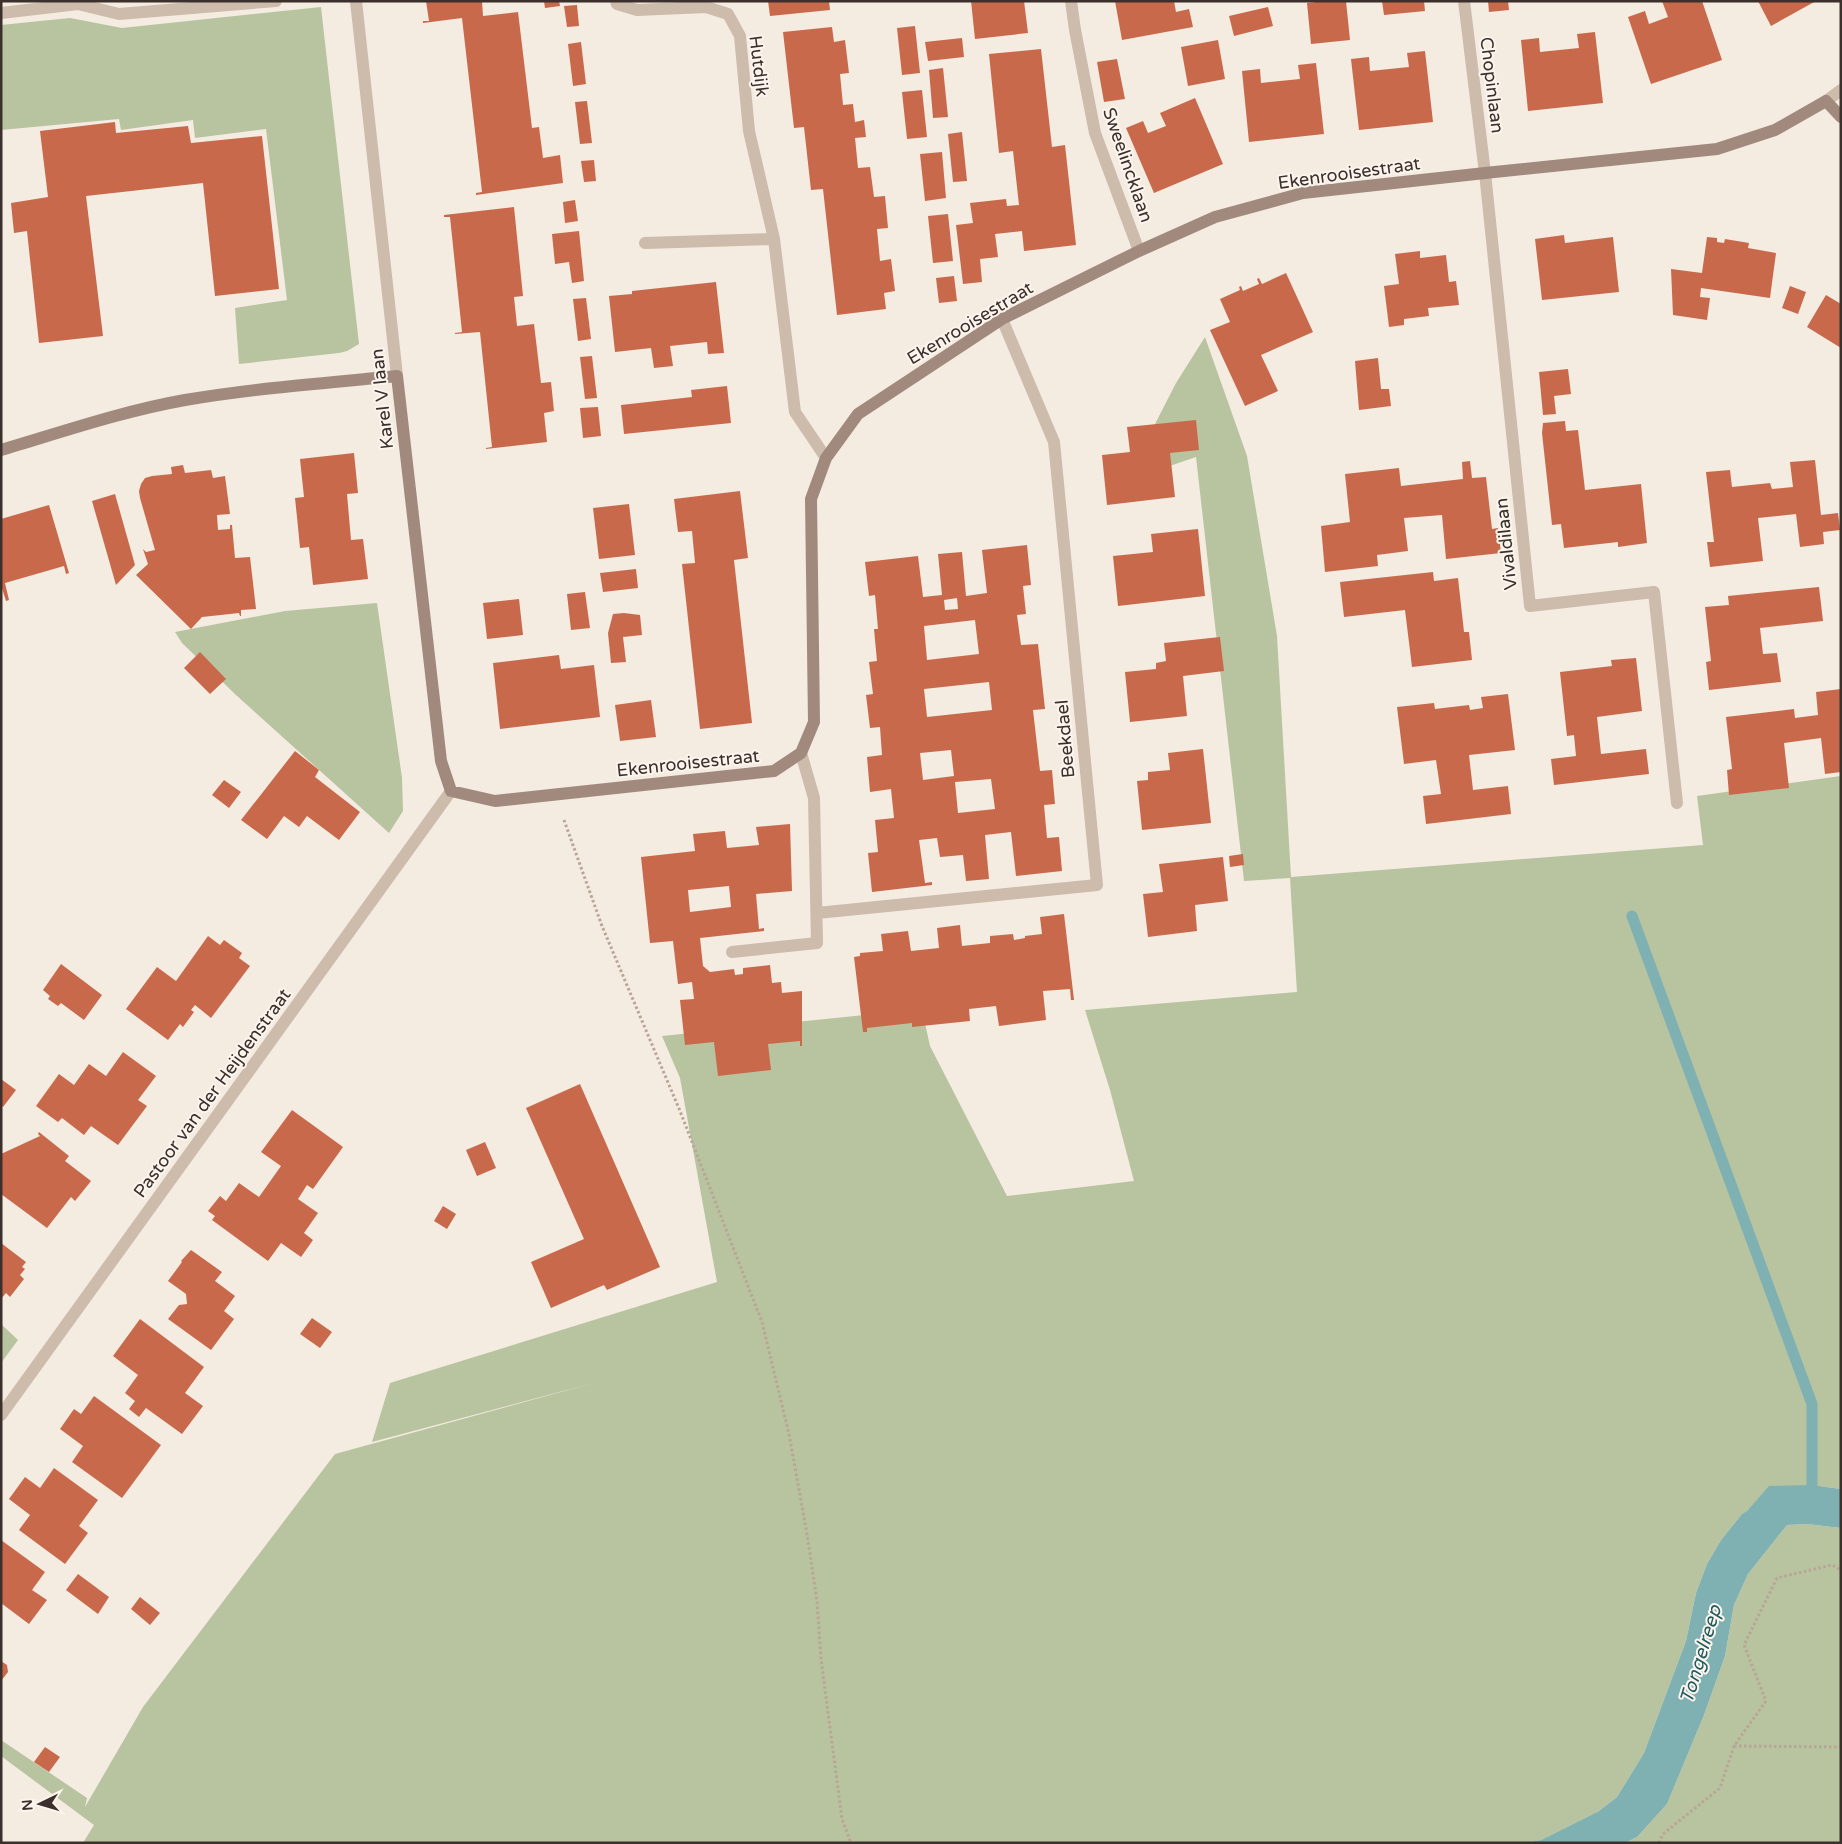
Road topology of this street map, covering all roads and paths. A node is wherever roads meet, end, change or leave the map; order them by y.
1 (276, 1) edge
2 (356, 1) edge
3 (616, 1) edge
4 (1071, 1) edge
5 (1464, 1) edge
6 (1, 13) edge
7 (1841, 90) edge
8 (1826, 100) junction
9 (1841, 117) edge
10 (1485, 173) junction
11 (774, 239) junction
12 (645, 243) dead end
13 (1139, 251) junction
14 (1002, 319) junction
15 (397, 376) junction
16 (1, 450) edge
17 (826, 458) junction
18 (801, 753) junction
19 (451, 791) junction
20 (556, 795) junction
21 (1677, 803) dead end
22 (816, 913) junction
23 (732, 952) dead end
24 (1, 1415) edge
25 (1841, 1570) edge
26 (1734, 1746) junction
27 (1841, 1746) edge
28 (851, 1843) edge
29 (1659, 1843) edge

1 - 6 street
2 - 15 street, Karel V laan
3 - 11 street, Hutdijk
4 - 13 street, Sweelincklaan
5 - 10 street, Chopinlaan
7 - 8 street
8 - 9 street
8 - 10 street, Ekenrooisestraat
10 - 13 street, Ekenrooisestraat
10 - 21 street, Vivaldilaan
11 - 12 street
11 - 17 street, Hutdijk
13 - 14 street, Ekenrooisestraat
14 - 17 street, Ekenrooisestraat
14 - 22 street, Beekdael
15 - 16 street
15 - 19 street, Karel V laan
17 - 18 street, Ekenrooisestraat
18 - 20 street, Ekenrooisestraat
18 - 22 street
19 - 20 street, Ekenrooisestraat
19 - 24 street, Pastoor van der Heijdenstraat
20 - 28 path
22 - 23 street
25 - 26 path
26 - 27 path
26 - 29 path

